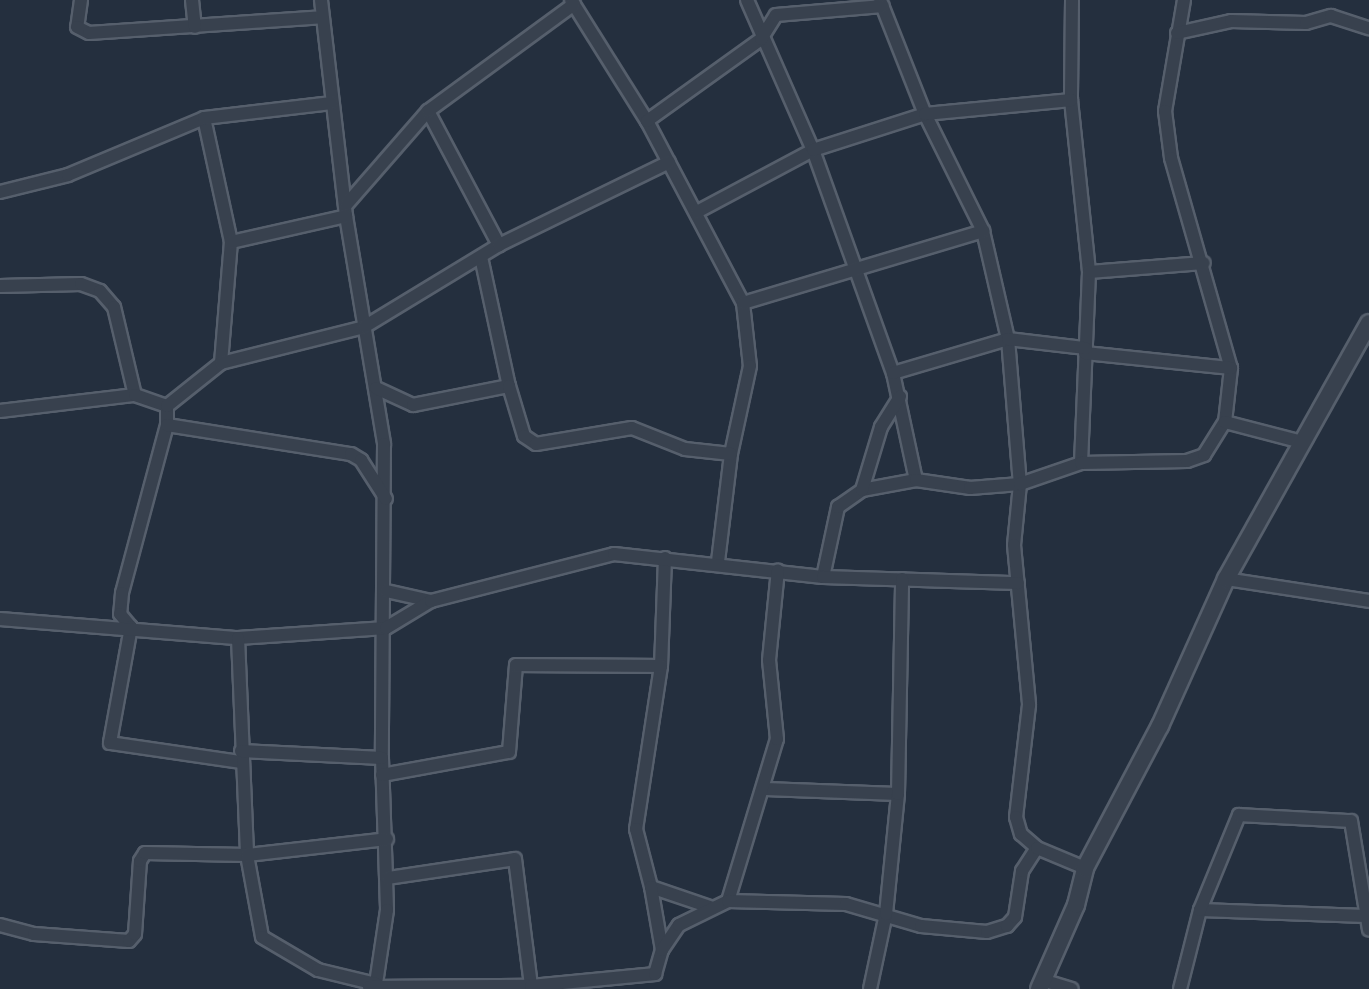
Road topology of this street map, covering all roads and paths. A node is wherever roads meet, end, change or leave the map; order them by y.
1 (81, 0) edge
2 (192, 0) edge
3 (321, 0) edge
4 (747, 0) edge
5 (1072, 0) edge
6 (1184, 0) edge
7 (572, 2) edge
8 (882, 3) edge
9 (321, 17) junction
10 (195, 27) junction
11 (1369, 28) edge
12 (1177, 33) junction
13 (761, 39) junction
14 (1071, 100) junction
15 (332, 103) junction
16 (428, 111) junction
17 (925, 114) junction
18 (204, 118) junction
19 (647, 121) junction
20 (813, 150) junction
21 (669, 162) junction
22 (0, 192) edge
23 (346, 211) junction
24 (697, 212) junction
25 (983, 231) junction
26 (231, 242) junction
27 (499, 245) junction
28 (481, 257) junction
29 (1204, 263) junction
30 (854, 271) junction
31 (1089, 272) junction
32 (0, 286) edge
33 (743, 303) junction
34 (1369, 323) edge
35 (364, 327) junction
36 (1008, 339) junction
37 (1085, 351) junction
38 (221, 363) junction
39 (1231, 368) junction
40 (893, 373) junction
41 (509, 386) junction
42 (376, 388) junction
43 (135, 395) junction
44 (900, 396) junction
45 (167, 406) junction
46 (0, 411) edge
47 (1225, 422) junction
48 (167, 425) junction
49 (1302, 442) junction
50 (731, 454) junction
51 (1081, 463) junction
52 (916, 480) junction
53 (1020, 484) junction
54 (862, 490) junction
55 (387, 499) junction
56 (665, 558) junction
57 (718, 562) junction
58 (778, 570) junction
59 (823, 577) junction
60 (902, 579) junction
61 (1226, 579) junction
62 (1018, 583) junction
63 (386, 591) junction
64 (431, 601) junction
65 (1369, 601) edge
66 (0, 619) edge
67 (131, 627) junction
68 (386, 628) junction
69 (238, 638) junction
70 (661, 666) junction
71 (241, 756) junction
72 (382, 758) junction
73 (382, 775) junction
74 (765, 789) junction
75 (898, 794) junction
76 (387, 839) junction
77 (1037, 848) junction
78 (247, 855) junction
79 (1085, 868) junction
80 (388, 878) junction
81 (651, 887) junction
82 (728, 901) junction
83 (714, 909) junction
84 (1200, 910) junction
85 (886, 914) junction
86 (1366, 916) junction
87 (0, 925) edge
88 (1369, 930) edge
89 (662, 950) junction
90 (655, 974) junction
91 (1040, 984) edge
92 (531, 986) junction
93 (370, 987) edge
94 (510, 987) edge
95 (652, 989) edge
96 (870, 989) edge
97 (1072, 989) edge
98 (1180, 989) edge

1 - 10 street
2 - 10 street
3 - 9 street
4 - 13 street
5 - 14 street
6 - 12 street
7 - 16 street
7 - 19 street
8 - 13 street
8 - 17 street
9 - 10 street
9 - 15 street
11 - 12 street
12 - 29 street
13 - 19 street
13 - 20 street
14 - 17 street
14 - 31 street
15 - 18 street
15 - 23 street
16 - 23 street
16 - 27 street
17 - 20 street
17 - 25 street
18 - 22 street
18 - 26 street
19 - 21 street
20 - 24 street
20 - 30 street
21 - 24 street
21 - 27 street
23 - 26 street
23 - 35 street
24 - 33 street
25 - 30 street
25 - 36 street
26 - 38 street
27 - 28 street
28 - 35 street
28 - 41 street
29 - 31 street
29 - 39 street
30 - 33 street
30 - 40 street
31 - 37 street
32 - 43 street
33 - 50 street
34 - 49 street
35 - 38 street
35 - 42 street
36 - 37 street
36 - 40 street
36 - 53 street
37 - 39 street
37 - 51 street
38 - 45 street
39 - 47 street
40 - 44 street
41 - 42 street
41 - 50 street
42 - 55 street
43 - 45 street
43 - 46 street
44 - 52 street
44 - 54 street
45 - 48 street
47 - 49 street
47 - 51 street
48 - 55 street
48 - 67 street
49 - 61 street
50 - 57 street
51 - 53 street
52 - 53 street
52 - 54 street
53 - 62 street
54 - 59 street
55 - 63 street
56 - 57 street
56 - 64 street
56 - 70 street
57 - 58 street
58 - 59 street
58 - 74 street
59 - 60 street
60 - 62 street
60 - 75 street
61 - 65 street
61 - 79 street
62 - 77 street
63 - 64 street
63 - 68 street
64 - 68 street
66 - 67 street
67 - 69 street
67 - 71 street
68 - 69 street
68 - 72 street
69 - 71 street
70 - 73 street
70 - 81 street
71 - 72 street
71 - 78 street
72 - 73 street
73 - 76 street
74 - 75 street
74 - 82 street
75 - 85 street
76 - 78 street
76 - 80 street
77 - 79 street
77 - 85 street
78 - 87 street
78 - 93 street
79 - 91 street
80 - 92 street
80 - 93 street
81 - 83 street
81 - 89 street
82 - 83 street
82 - 85 street
83 - 89 street
84 - 86 street
84 - 86 street
84 - 98 street
85 - 96 street
86 - 88 street
89 - 90 street
90 - 92 street
90 - 95 street
91 - 97 street
92 - 94 street
93 - 94 street

